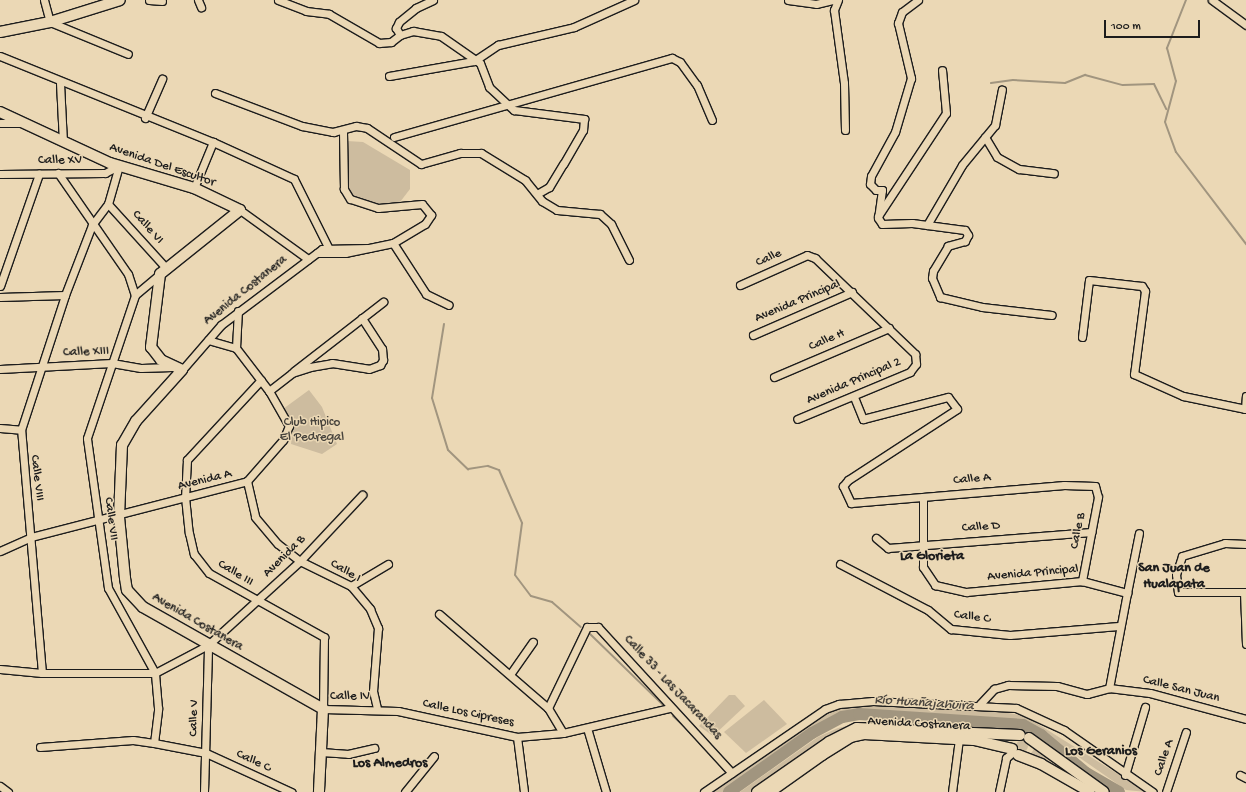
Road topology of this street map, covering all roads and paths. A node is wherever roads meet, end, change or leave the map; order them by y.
1 (44, 0) edge
2 (120, 0) edge
3 (149, 0) edge
4 (278, 0) edge
5 (433, 0) edge
6 (634, 0) edge
7 (788, 0) edge
8 (834, 0) edge
9 (838, 0) edge
10 (918, 0) edge
11 (1212, 0) edge
12 (162, 1) edge
13 (290, 3) edge
14 (50, 22) junction
15 (1246, 25) edge
16 (0, 32) edge
17 (400, 35) junction
18 (128, 54) dead end
19 (0, 56) edge
20 (474, 61) junction
21 (942, 70) dead end
22 (389, 76) dead end
23 (162, 79) dead end
24 (60, 83) junction
25 (1002, 90) dead end
26 (215, 93) dead end
27 (509, 103) junction
28 (0, 112) edge
29 (146, 118) junction
30 (712, 120) dead end
31 (0, 123) edge
32 (20, 123) junction
33 (845, 130) dead end
34 (344, 132) junction
35 (394, 136) dead end
36 (986, 137) junction
37 (63, 142) junction
38 (213, 142) junction
39 (119, 166) junction
40 (58, 173) junction
41 (1054, 173) dead end
42 (0, 174) edge
43 (39, 174) junction
44 (194, 188) junction
45 (537, 194) junction
46 (108, 204) junction
47 (240, 210) junction
48 (878, 216) junction
49 (92, 225) junction
50 (927, 225) junction
51 (393, 243) junction
52 (328, 247) junction
53 (369, 248) junction
54 (317, 253) junction
55 (807, 255) joint
56 (308, 258) junction
57 (629, 260) dead end
58 (164, 272) junction
59 (0, 286) edge
60 (740, 286) dead end
61 (852, 292) junction
62 (66, 295) junction
63 (135, 295) junction
64 (0, 297) edge
65 (383, 302) dead end
66 (450, 305) dead end
67 (238, 311) junction
68 (1052, 315) dead end
69 (362, 318) junction
70 (889, 328) junction
71 (754, 335) dead end
72 (1082, 337) dead end
73 (208, 340) junction
74 (236, 348) junction
75 (112, 363) junction
76 (916, 364) joint
77 (40, 366) junction
78 (0, 369) edge
79 (177, 369) junction
80 (292, 373) junction
81 (774, 377) dead end
82 (261, 380) junction
83 (269, 391) junction
84 (1246, 396) edge
85 (854, 397) junction
86 (1245, 409) edge
87 (798, 419) dead end
88 (0, 428) edge
89 (21, 430) junction
90 (247, 481) junction
91 (1095, 486) joint
92 (362, 495) dead end
93 (923, 497) junction
94 (185, 498) junction
95 (119, 517) junction
96 (99, 523) junction
97 (1091, 532) junction
98 (1139, 533) dead end
99 (32, 537) junction
100 (876, 538) dead end
101 (923, 544) junction
102 (1246, 544) edge
103 (0, 551) edge
104 (300, 561) junction
105 (388, 564) dead end
106 (840, 564) dead end
107 (1082, 580) junction
108 (351, 586) junction
109 (1127, 592) junction
110 (1245, 592) edge
111 (258, 601) junction
112 (438, 614) dead end
113 (1118, 626) junction
114 (533, 642) dead end
115 (1246, 644) edge
116 (208, 645) junction
117 (0, 669) edge
118 (155, 673) junction
119 (511, 673) junction
120 (42, 674) junction
121 (1109, 688) junction
122 (980, 704) junction
123 (1145, 707) dead end
124 (377, 708) junction
125 (548, 708) junction
126 (670, 708) junction
127 (323, 709) junction
128 (1246, 719) edge
129 (587, 728) junction
130 (1186, 732) dead end
131 (563, 733) junction
132 (1024, 736) junction
133 (517, 737) junction
134 (959, 739) junction
135 (154, 743) junction
136 (40, 747) dead end
137 (374, 748) dead end
138 (320, 752) junction
139 (1014, 752) junction
140 (206, 753) junction
141 (434, 756) dead end
142 (732, 773) junction
143 (1125, 775) junction
144 (0, 786) edge
145 (8, 792) edge
146 (204, 792) edge
147 (290, 792) edge
148 (319, 792) edge
149 (405, 792) edge
150 (524, 792) edge
151 (606, 792) edge
152 (704, 792) edge
153 (756, 792) edge
154 (770, 792) edge
155 (952, 792) edge
156 (999, 792) edge
157 (1090, 792) edge
158 (1104, 792) edge
159 (1153, 792) edge
160 (1166, 792) edge

1 - 14 street
2 - 14 street
3 - 12 street
4 - 13 street
5 - 17 street
6 - 20 street
7 - 8 street
9 - 33 street
10 - 48 street
11 - 15 street
13 - 17 street
14 - 16 street
14 - 18 street
17 - 20 street
19 - 24 street
20 - 22 street
20 - 27 street
21 - 48 street
23 - 29 street
24 - 29 street
24 - 37 street
25 - 36 street
26 - 34 street
27 - 30 street
27 - 35 street
27 - 45 street
28 - 32 street, Avenida Del Escultor
29 - 38 street
31 - 32 street
32 - 37 street, Avenida Del Escultor
34 - 45 street
34 - 51 street
36 - 41 street
36 - 50 street
37 - 39 street, Avenida Del Escultor
38 - 44 street
38 - 52 street
39 - 40 street, Calle XV
39 - 44 street, Avenida Del Escultor
39 - 46 street
40 - 43 street, Calle XV
40 - 49 street
42 - 43 street, Calle XV
43 - 59 street
44 - 47 street, Avenida Del Escultor
45 - 57 street
46 - 49 street, Calle VIII
46 - 58 street, Calle VI
47 - 56 street, Avenida Del Escultor
47 - 58 street
48 - 50 street
49 - 62 street, Calle VIII
49 - 63 street
50 - 68 street
51 - 53 street
51 - 66 street
52 - 53 street
52 - 54 street, Avenida Costanera
53 - 54 street
54 - 56 street, Avenida Costanera
55 - 60 street, Calle
55 - 61 street, Avenida Principal
56 - 67 street, Avenida Costanera
58 - 63 street
58 - 79 street
61 - 70 street, Avenida Principal
61 - 71 street, Avenida Principal
62 - 64 street
62 - 77 street, Calle VIII
63 - 75 street, Calle VII
65 - 69 street
67 - 73 street, Avenida Costanera
67 - 74 street
69 - 80 street
69 - 80 street
70 - 76 street, Avenida Principal
70 - 81 street, Calle H
72 - 86 street
73 - 74 street
73 - 79 street, Avenida Costanera
74 - 82 street, Avenida A
75 - 77 street, Calle XIII
75 - 79 street, Calle XIII
75 - 96 street, Calle VII
76 - 85 street, Avenida Principal 2
77 - 78 street, Calle XIII
77 - 89 street, Calle VIII
79 - 95 street, Avenida Costanera
80 - 83 street
82 - 83 street, Avenida A
82 - 94 street, Calle III
83 - 90 street, Avenida A
84 - 86 street
85 - 87 street, Avenida Principal 2
85 - 93 street, Calle A
88 - 89 street
89 - 99 street, Calle VIII
90 - 94 street, Avenida A
90 - 104 street, Calle I
91 - 93 street, Calle A
91 - 97 street, Calle B
92 - 104 street, Avenida B
93 - 101 street, Avenida Principal
94 - 95 street, Avenida A
94 - 111 street, Calle III
95 - 96 street, Avenida A
95 - 116 street, Avenida Costanera
96 - 99 street, Avenida A
96 - 118 street, Calle VII
97 - 101 street, Calle D
97 - 107 street, Calle B
98 - 109 street
99 - 103 street, Avenida A
99 - 120 street, Calle VIII
100 - 101 street, Calle D
101 - 107 street, Avenida Principal
102 - 110 street
104 - 108 street, Calle I
104 - 111 street, Avenida B
105 - 108 street
106 - 113 street, Calle C
107 - 109 street, Avenida Principal
108 - 124 street, Calle I
109 - 113 street
110 - 115 street
111 - 116 street, Avenida B
111 - 127 street, Calle III
112 - 119 street
113 - 121 street
114 - 119 street
116 - 118 street, Avenida B
116 - 127 street, Avenida Costanera
116 - 140 street, Calle V
117 - 120 street, Avenida B
118 - 120 street, Avenida B
118 - 135 street, Calle VII
119 - 125 street
121 - 122 street
121 - 128 street, Calle San Juan
122 - 142 street
122 - 143 street
123 - 143 street
124 - 127 street, Calle IV
124 - 133 street, Calle Los Cipreses
125 - 126 street, Calle 33 - Las Jacarandas
125 - 131 street
126 - 129 street, Calle Los Cipreses
126 - 142 street, Calle 33 - Las Jacarandas
127 - 138 street
129 - 131 street, Calle Los Cipreses
129 - 151 street
130 - 160 street, Calle A
131 - 133 street, Calle Los Cipreses
132 - 139 street
132 - 139 street
132 - 153 street, Avenida Costanera
132 - 158 street
133 - 150 street
134 - 139 street, Avenida Costanera
134 - 154 street, Avenida Costanera
134 - 155 street
135 - 136 street, Calle C
135 - 140 street, Calle C
137 - 138 street
138 - 148 street
139 - 156 street
139 - 157 street, Avenida Costanera
140 - 146 street, Calle V
140 - 147 street, Calle C
141 - 149 street
142 - 152 street
143 - 159 street
144 - 145 street

